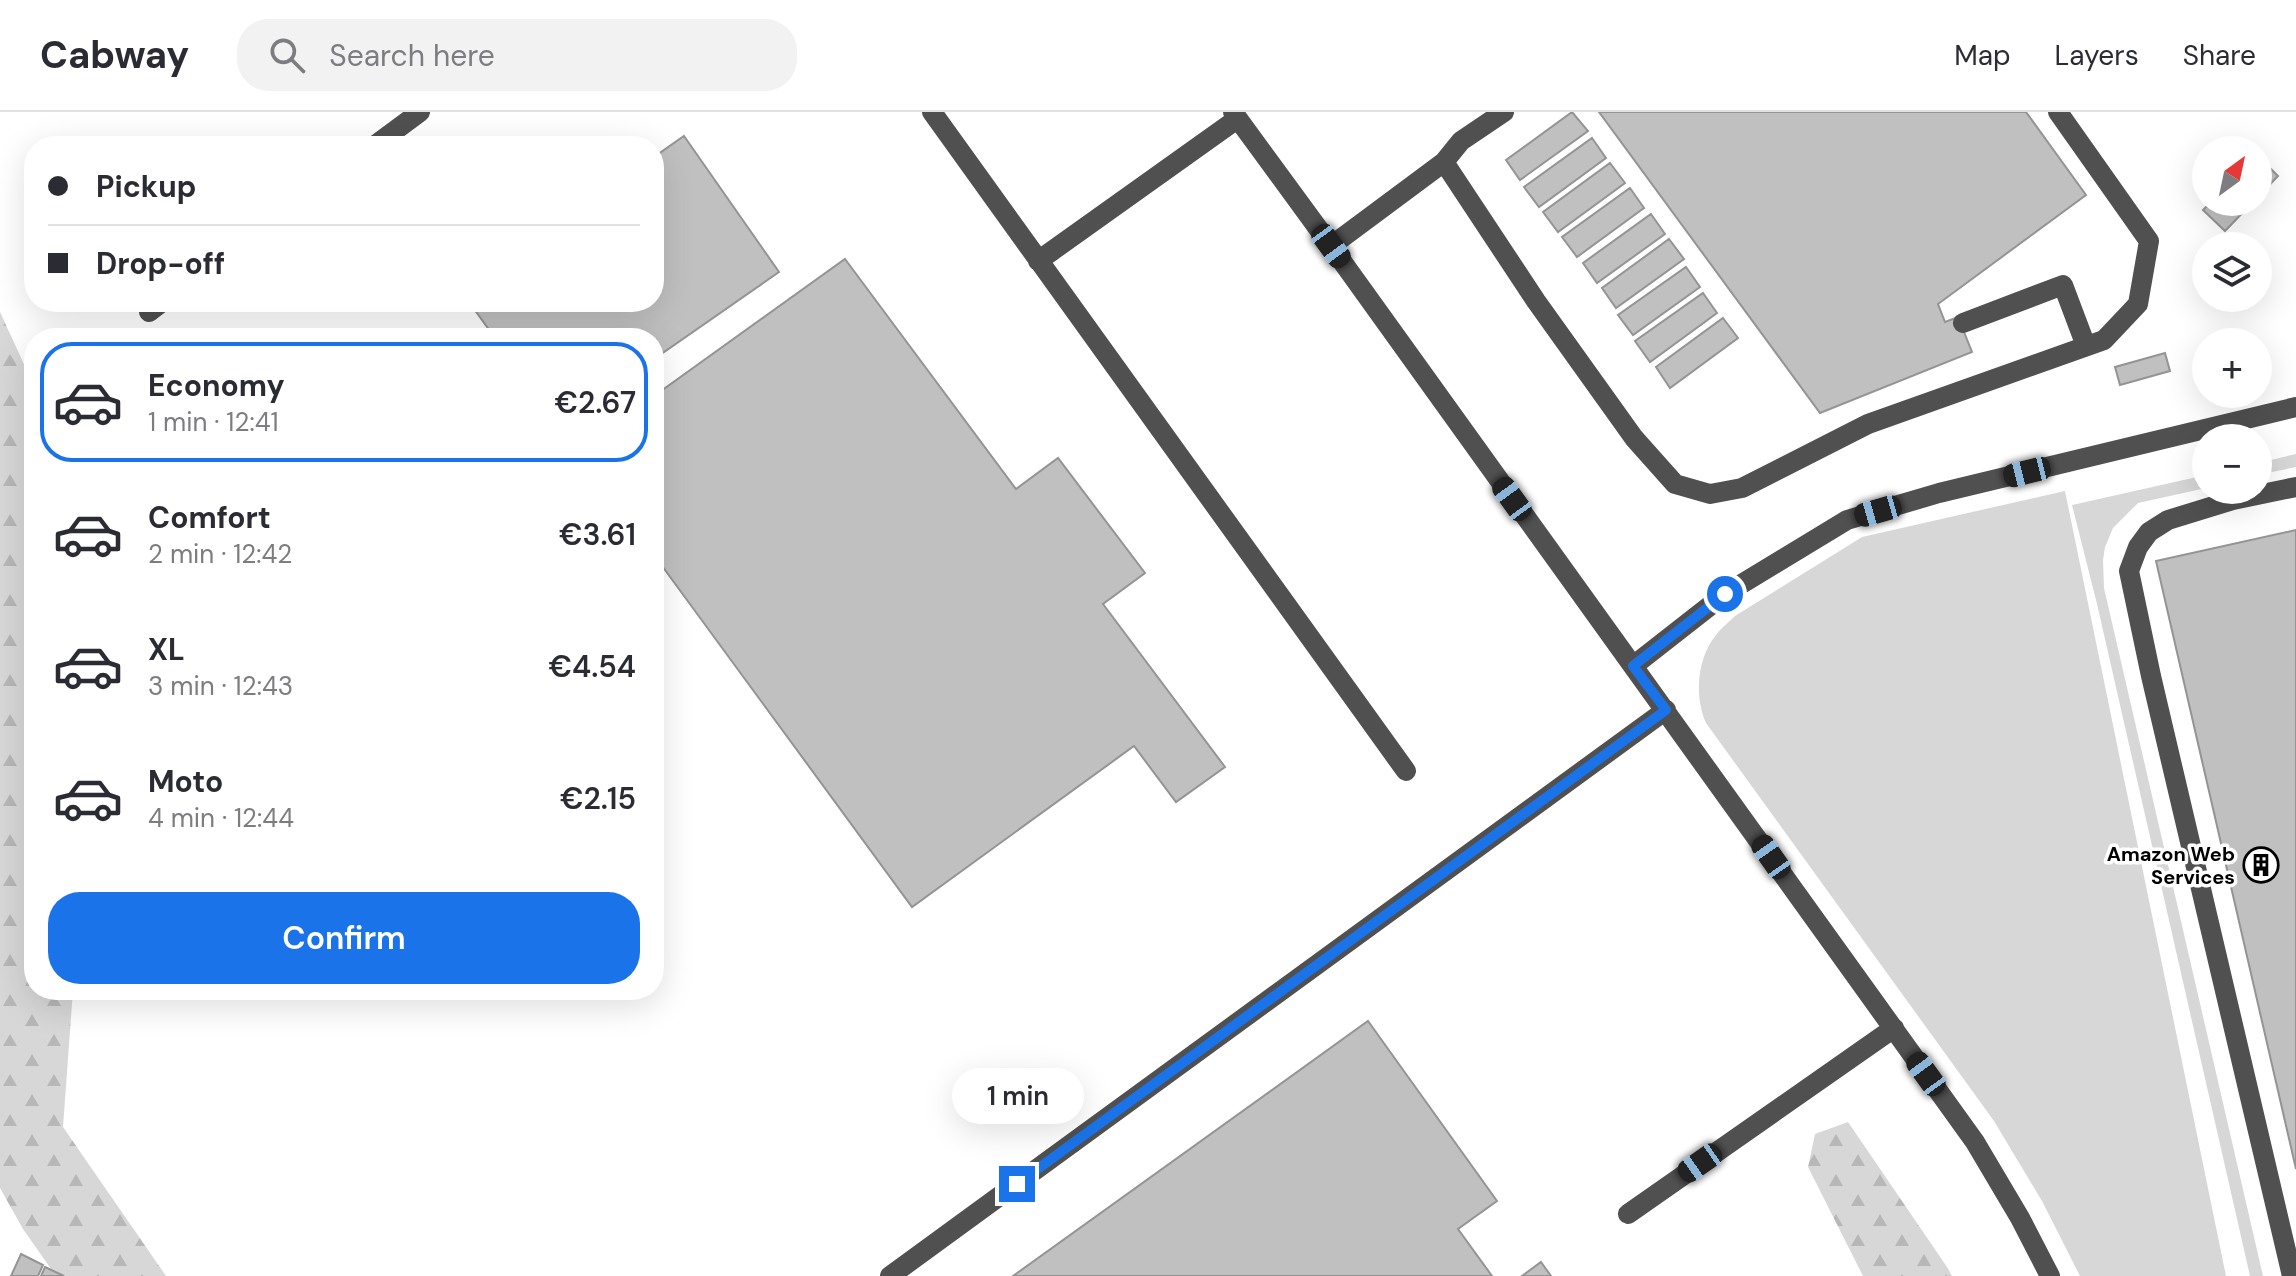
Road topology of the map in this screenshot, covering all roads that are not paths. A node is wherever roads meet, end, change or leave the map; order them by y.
1 (420, 112) edge
2 (932, 112) edge
3 (1504, 112) edge
4 (2058, 112) edge
5 (1235, 115) edge
6 (388, 136) edge
7 (1444, 162) junction
8 (1331, 246) junction
9 (1038, 261) junction
10 (1963, 323) dead end
11 (2086, 346) junction
12 (2296, 407) edge
13 (2296, 487) edge
14 (1633, 666) junction
15 (1666, 710) junction
16 (1406, 771) dead end
17 (1894, 1028) junction
18 (1628, 1214) dead end
19 (890, 1276) edge
20 (2050, 1276) edge
21 (2292, 1276) edge

1 - 6 lane
2 - 9 lane
3 - 7 lane
4 - 11 lane
5 - 8 lane
5 - 9 lane
7 - 8 lane
7 - 11 lane
8 - 14 lane
9 - 16 lane
10 - 11 lane
12 - 14 lane
13 - 21 lane
14 - 15 lane
15 - 17 lane
15 - 19 lane
17 - 18 lane
17 - 20 lane

